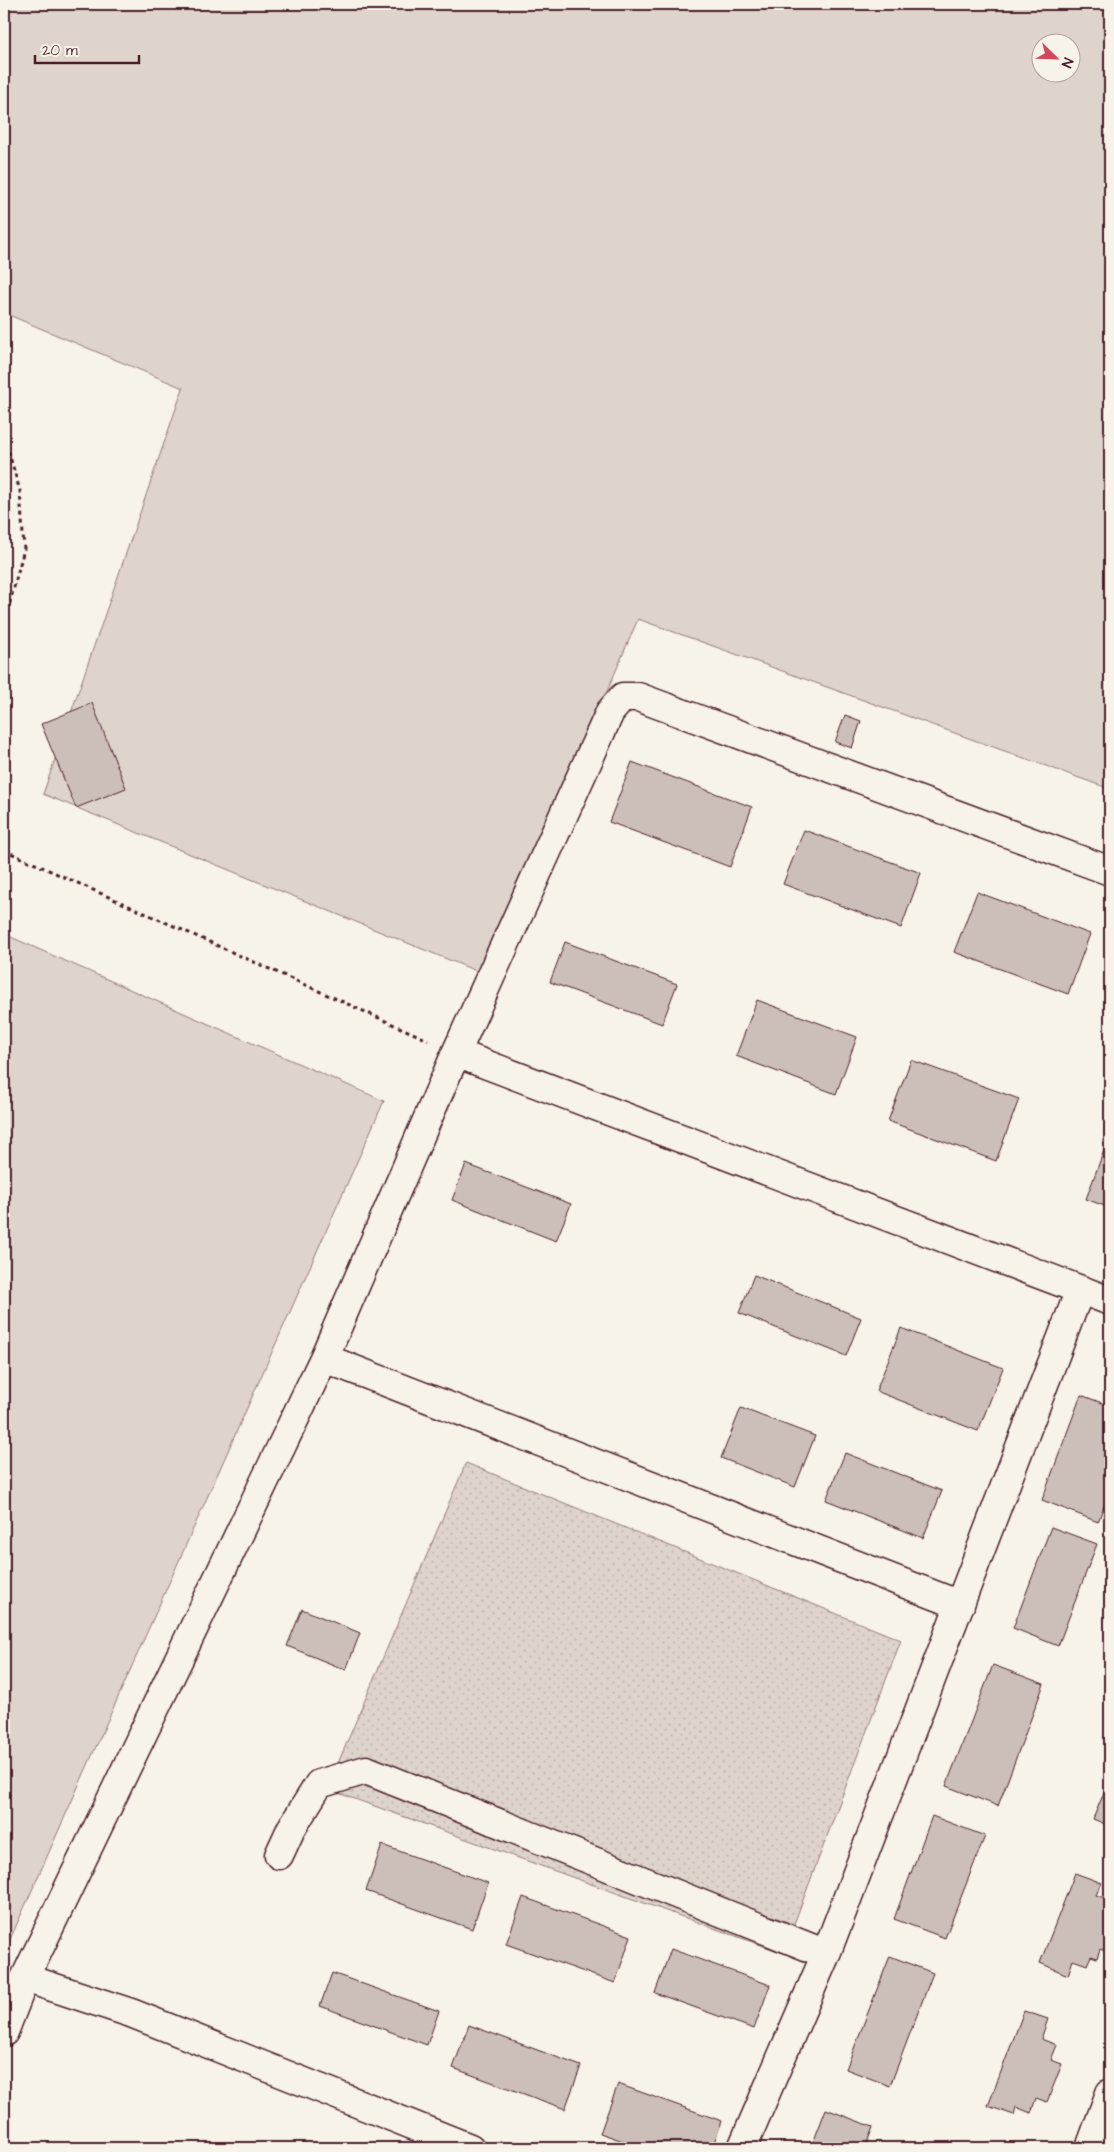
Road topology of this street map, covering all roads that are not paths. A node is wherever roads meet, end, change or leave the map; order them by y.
1 (1110, 871) edge
2 (456, 1053) junction
3 (1080, 1290) junction
4 (1110, 1301) edge
5 (324, 1358) junction
6 (960, 1605) junction
7 (280, 1855) dead end
8 (826, 1954) junction
9 (25, 1978) junction
10 (4, 2032) edge
11 (1110, 2093) edge
12 (470, 2148) edge
13 (742, 2148) edge
14 (1090, 2148) edge

1 - 2 street
2 - 3 street
2 - 5 street
3 - 4 street
3 - 6 street
5 - 6 street
5 - 9 street
6 - 8 street
7 - 8 street
8 - 13 street
9 - 10 street
9 - 12 street
11 - 14 street

